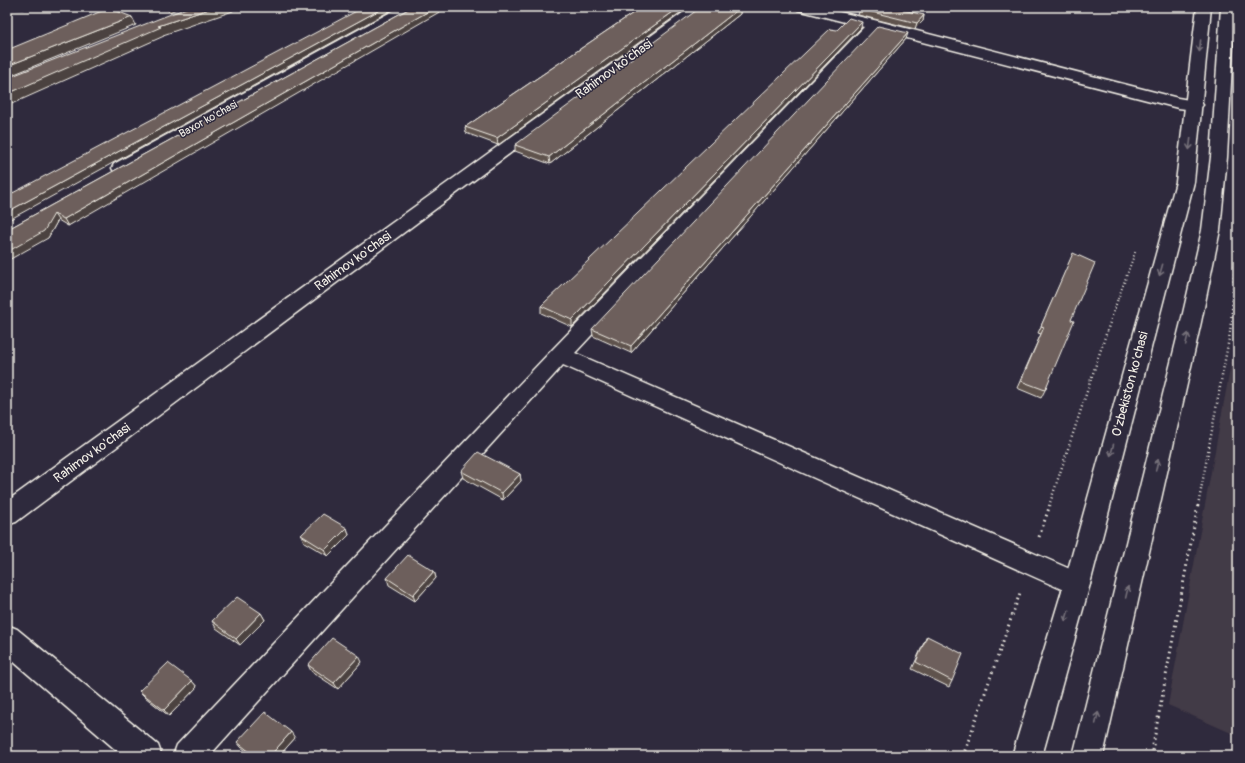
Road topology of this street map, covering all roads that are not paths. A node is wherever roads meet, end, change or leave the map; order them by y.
1 (410, 7) edge
2 (699, 7) edge
3 (803, 7) edge
4 (1204, 7) edge
5 (1228, 7) edge
6 (835, 10) edge
7 (874, 24) junction
8 (1195, 105) junction
9 (104, 176) edge
10 (560, 355) junction
11 (7, 515) edge
12 (1077, 584) junction
13 (7, 638) edge
14 (147, 756) edge
15 (188, 756) edge
16 (1027, 756) edge
17 (1088, 756) edge

1 - 9 street, Baxor ko'chasi
2 - 11 street, Rahimov ko'chasi
3 - 6 street
4 -> 8 street, O'zbekiston ko'chasi
17 -> 5 street
6 - 7 street
7 - 8 street
7 - 10 street
8 -> 12 street, O'zbekiston ko'chasi
10 - 12 street
10 - 15 street
12 -> 16 street, O'zbekiston ko'chasi
13 - 14 street

